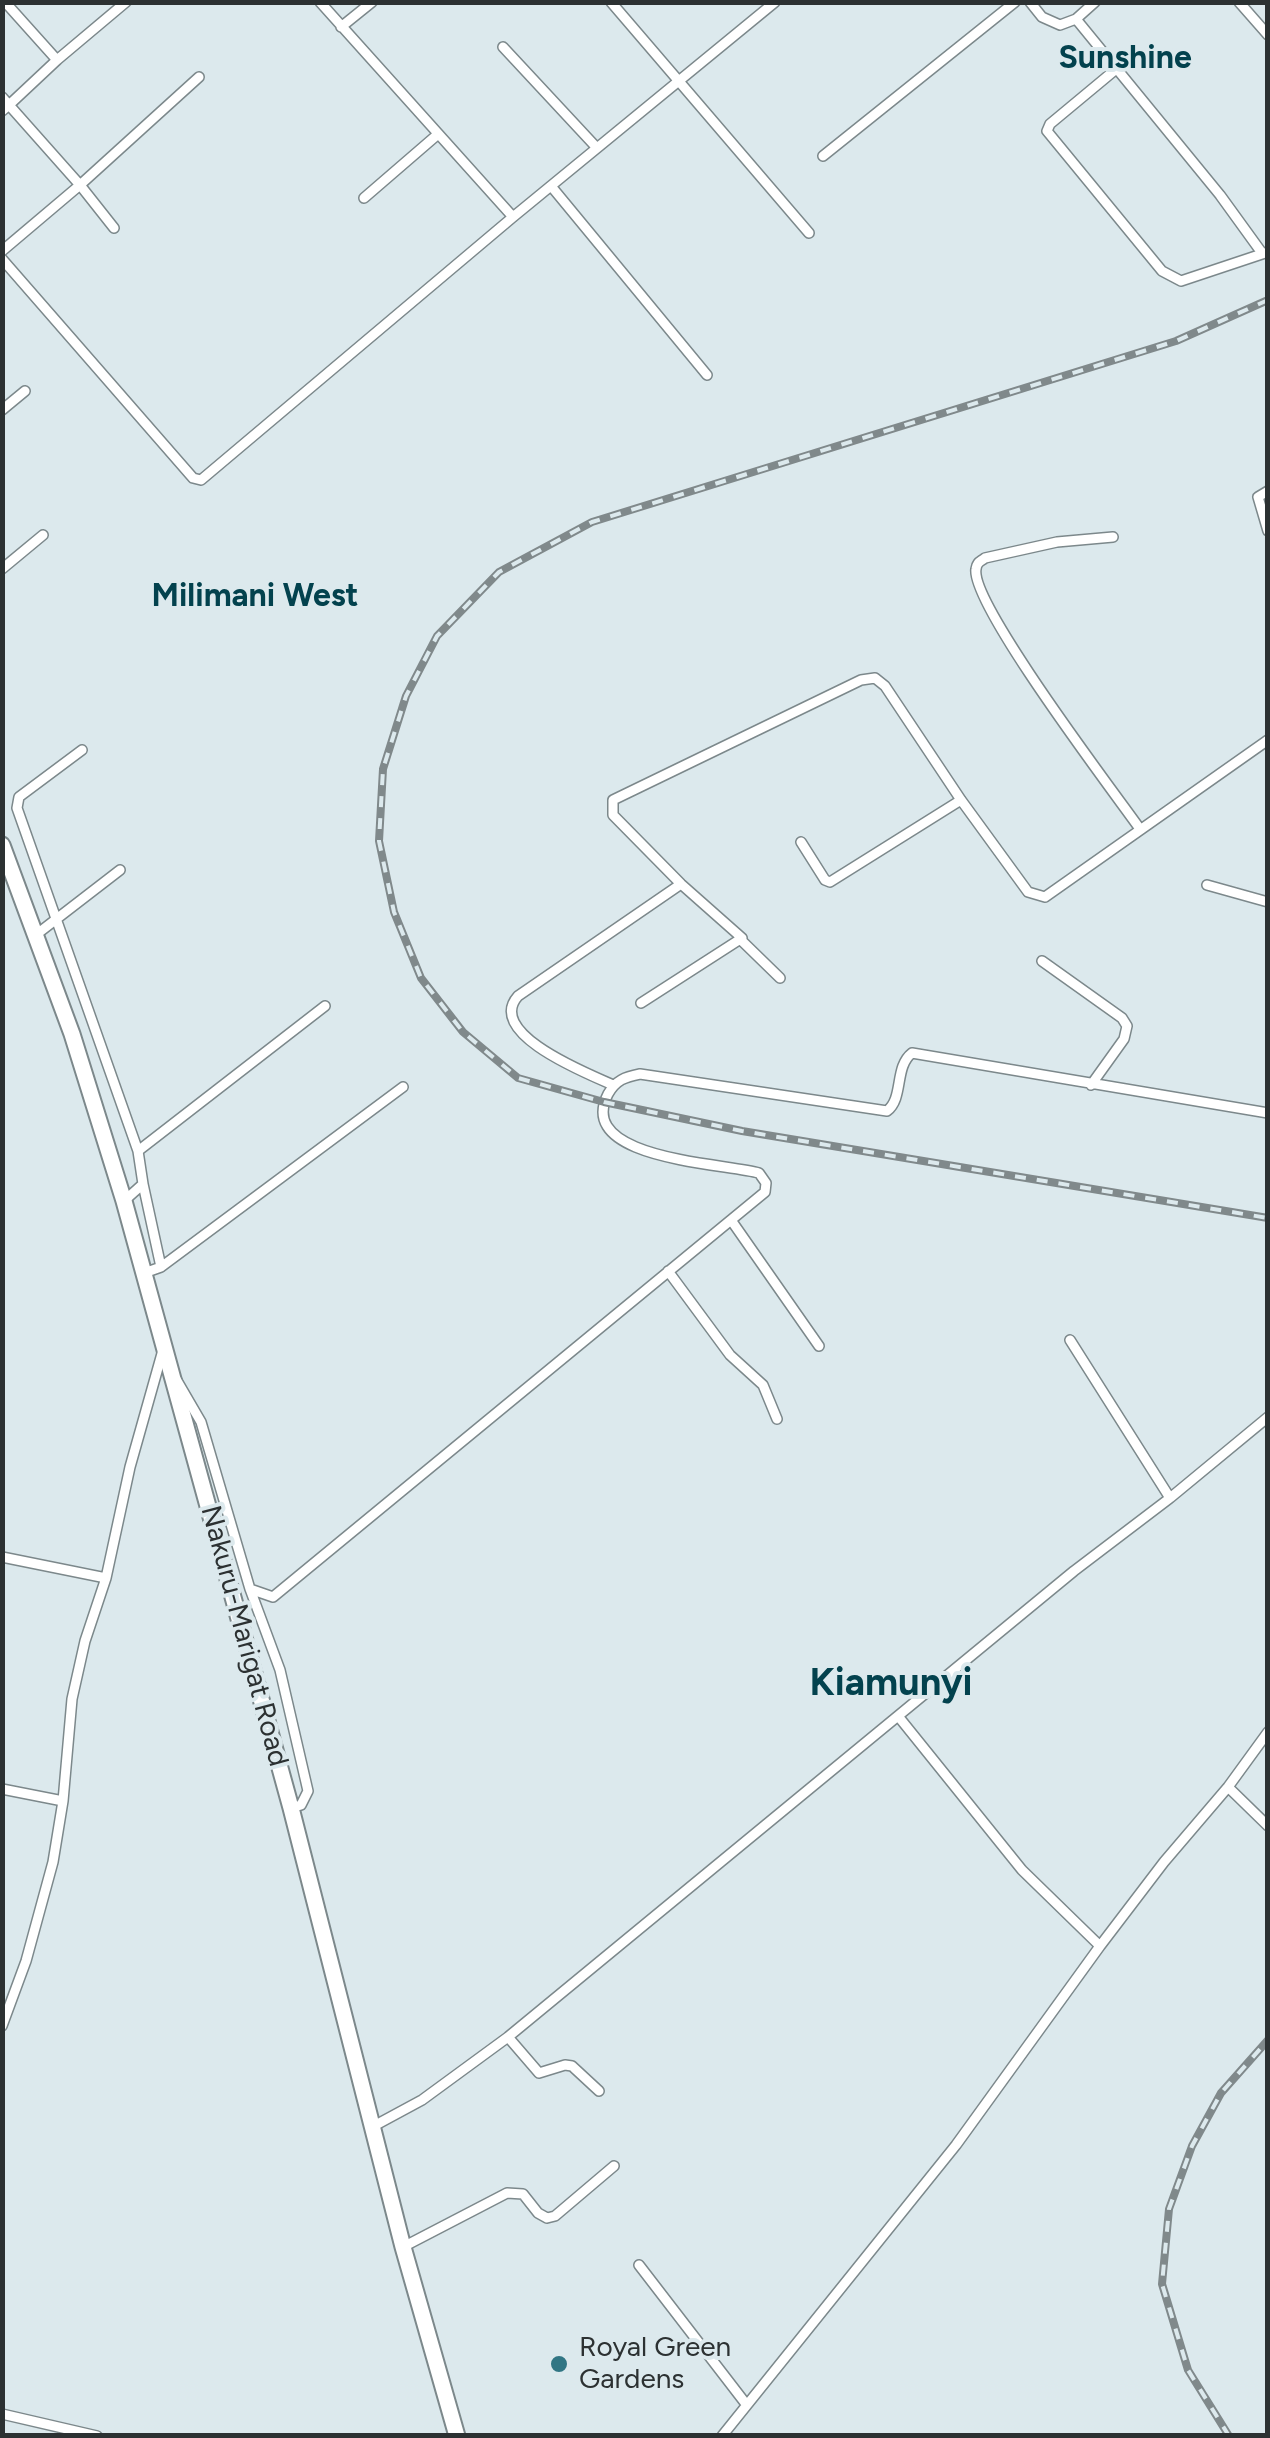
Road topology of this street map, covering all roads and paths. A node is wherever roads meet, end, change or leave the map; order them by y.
1 (5, 2) edge
2 (320, 2) edge
3 (372, 2) edge
4 (611, 2) edge
5 (775, 2) edge
6 (1015, 2) edge
7 (1030, 2) edge
8 (1095, 2) edge
9 (1239, 2) edge
10 (122, 4) edge
11 (1076, 19) junction
12 (341, 27) junction
13 (1268, 35) edge
14 (503, 46) dead end
15 (56, 60) junction
16 (1115, 70) junction
17 (199, 77) dead end
18 (679, 80) junction
19 (5, 104) edge
20 (436, 134) junction
21 (597, 148) junction
22 (822, 156) dead end
23 (80, 185) junction
24 (551, 186) junction
25 (364, 198) dead end
26 (513, 217) junction
27 (114, 228) dead end
28 (809, 233) dead end
29 (2, 251) edge
30 (1265, 252) edge
31 (2, 259) edge
32 (707, 375) dead end
33 (24, 390) dead end
34 (2, 410) edge
35 (1268, 492) edge
36 (1268, 531) edge
37 (44, 535) dead end
38 (1113, 537) dead end
39 (2, 570) edge
40 (1268, 740) edge
41 (82, 750) dead end
42 (961, 800) junction
43 (1140, 829) junction
44 (801, 842) dead end
45 (2, 845) edge
46 (120, 870) dead end
47 (682, 884) junction
48 (1207, 885) dead end
49 (1268, 902) edge
50 (58, 920) junction
51 (37, 934) junction
52 (740, 940) junction
53 (1042, 961) dead end
54 (780, 978) dead end
55 (641, 1002) dead end
56 (325, 1006) dead end
57 (1091, 1085) junction
58 (613, 1086) junction
59 (403, 1087) dead end
60 (1268, 1114) edge
61 (138, 1150) junction
62 (143, 1184) junction
63 (124, 1201) junction
64 (732, 1220) junction
65 (162, 1267) junction
66 (668, 1271) junction
67 (144, 1273) junction
68 (1070, 1340) dead end
69 (818, 1346) dead end
70 (164, 1348) junction
71 (169, 1368) junction
72 (1268, 1417) edge
73 (777, 1419) dead end
74 (1170, 1498) junction
75 (2, 1558) edge
76 (106, 1578) junction
77 (250, 1589) junction
78 (273, 1597) junction
79 (259, 1610) junction
80 (898, 1716) junction
81 (1268, 1732) edge
82 (1228, 1787) junction
83 (2, 1789) edge
84 (63, 1801) junction
85 (291, 1808) junction
86 (1268, 1826) edge
87 (1100, 1946) junction
88 (2, 2026) edge
89 (508, 2037) junction
90 (599, 2091) dead end
91 (372, 2127) junction
92 (614, 2166) dead end
93 (403, 2247) junction
94 (640, 2265) dead end
95 (746, 2404) junction
96 (2, 2414) edge
97 (97, 2436) edge
98 (457, 2436) edge
99 (722, 2436) edge

1 - 15 street
2 - 12 street
3 - 12 street
4 - 18 street
5 - 18 street
6 - 22 street
7 - 11 street
8 - 11 street
9 - 13 street
10 - 15 street
11 - 16 street
12 - 20 street
14 - 21 street
15 - 19 street
16 - 30 street
16 - 30 street
17 - 23 street
18 - 21 street
18 - 28 street
19 - 23 street
20 - 25 street
20 - 26 street
21 - 24 street
23 - 27 street
23 - 29 street
24 - 26 street
24 - 32 street
26 - 31 street
33 - 34 street
35 - 36 street
37 - 39 street
38 - 43 street
40 - 43 street
41 - 50 street
42 - 43 street
42 - 44 street
42 - 47 street
45 - 51 main road, Nakuru-Marigat Road
46 - 50 street
47 - 52 street
47 - 58 street
48 - 49 street
50 - 51 street
50 - 61 street
51 - 63 main road, Nakuru-Marigat Road
52 - 54 street
52 - 55 street
53 - 57 street
56 - 61 street
57 - 58 street
57 - 60 street
58 - 64 street
59 - 65 street
61 - 62 street
62 - 63 street
62 - 65 street
63 - 67 main road, Nakuru-Marigat Road
64 - 66 street
64 - 69 street
65 - 67 street
66 - 73 street
66 - 78 street
67 - 70 main road, Nakuru-Marigat Road
68 - 74 street
70 - 71 main road, Nakuru-Marigat Road
70 - 76 street
71 - 77 street
71 - 85 main road, Nakuru-Marigat Road
72 - 74 street
74 - 80 street
75 - 76 street
76 - 84 street
77 - 78 street
77 - 79 street
78 - 79 street
79 - 85 street
80 - 87 street
80 - 89 street
81 - 82 street
82 - 86 street
82 - 87 street
83 - 84 street
84 - 88 street
85 - 91 main road, Nakuru-Marigat Road
87 - 95 street
89 - 90 street
89 - 91 street
91 - 93 main road, Nakuru-Marigat Road
92 - 93 street
93 - 98 main road, Nakuru-Marigat Road
94 - 95 street
95 - 99 street
96 - 97 street

